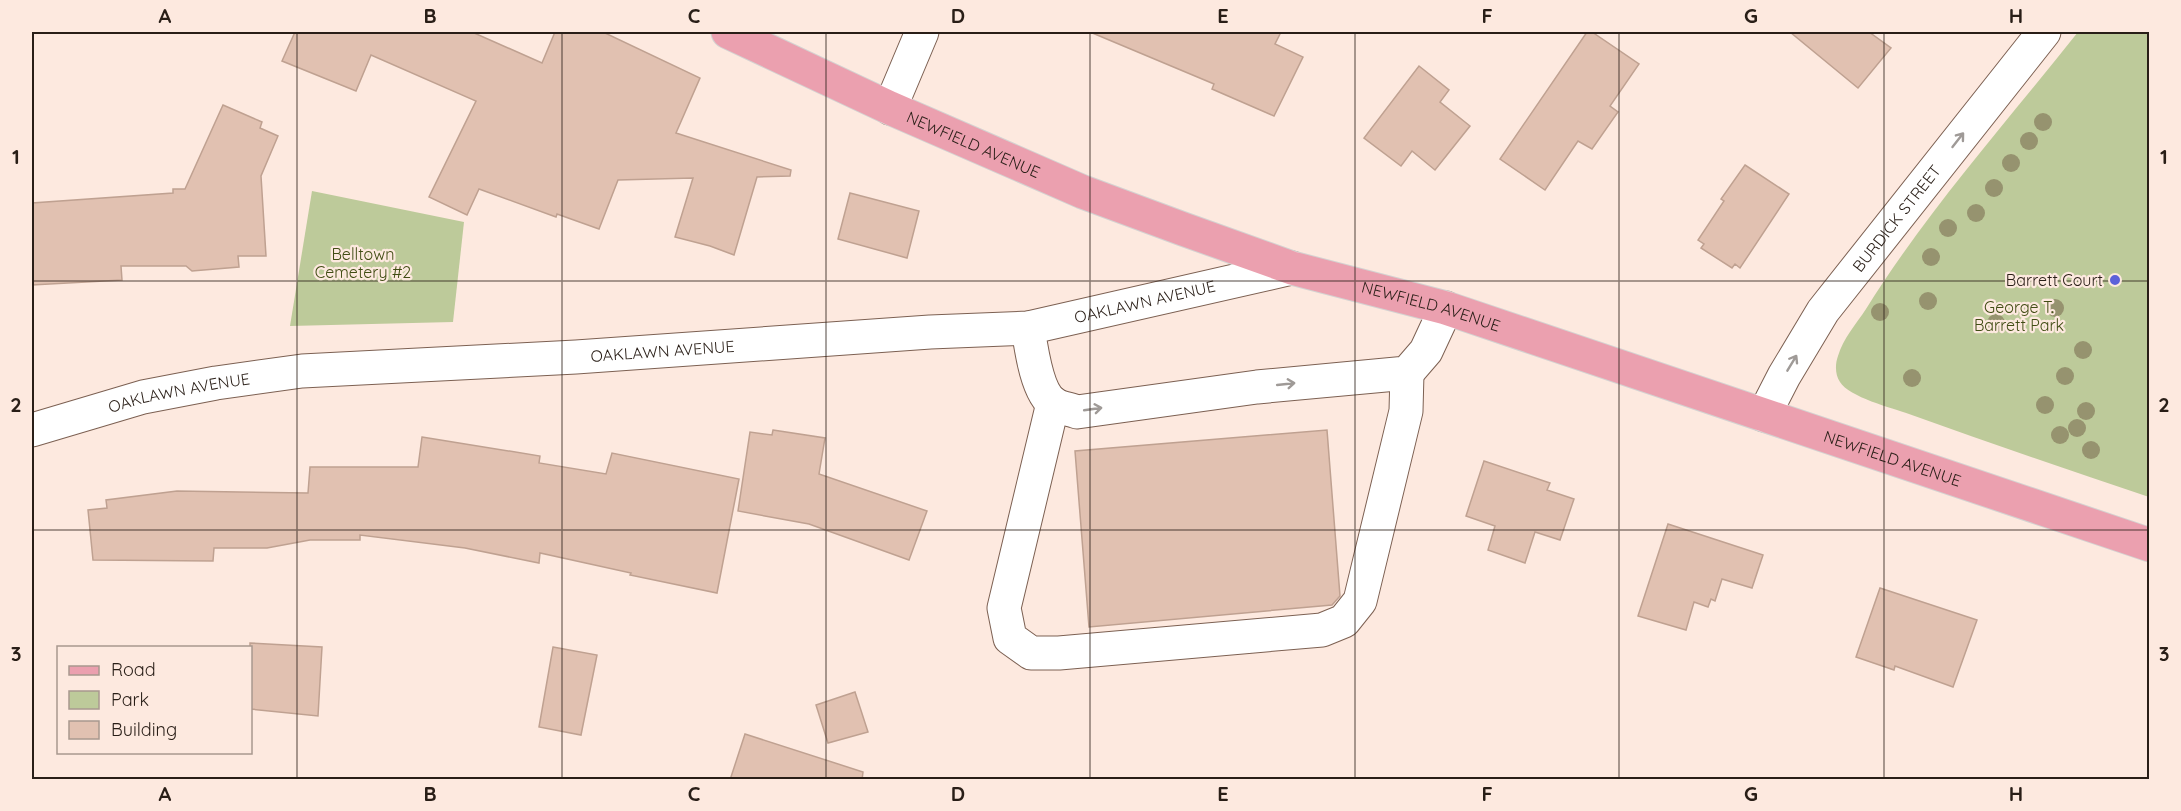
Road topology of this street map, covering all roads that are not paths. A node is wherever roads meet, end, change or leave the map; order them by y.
1 (728, 32) edge
2 (922, 32) edge
3 (2044, 32) edge
4 (890, 108) junction
5 (1292, 268) junction
6 (1446, 308) junction
7 (1028, 328) junction
8 (1407, 373) junction
9 (1053, 403) junction
10 (1764, 415) junction
11 (32, 430) edge
12 (2150, 545) edge

1 - 4 main road, NEWFIELD AVENUE
2 - 4 street
10 -> 3 street, BURDICK STREET
4 - 5 main road, NEWFIELD AVENUE
5 - 6 main road, NEWFIELD AVENUE
5 - 7 street, OAKLAWN AVENUE
6 - 8 street
6 - 10 main road, NEWFIELD AVENUE
7 - 9 street
7 - 11 street, OAKLAWN AVENUE
9 -> 8 street
8 - 9 street
10 - 12 main road, NEWFIELD AVENUE

